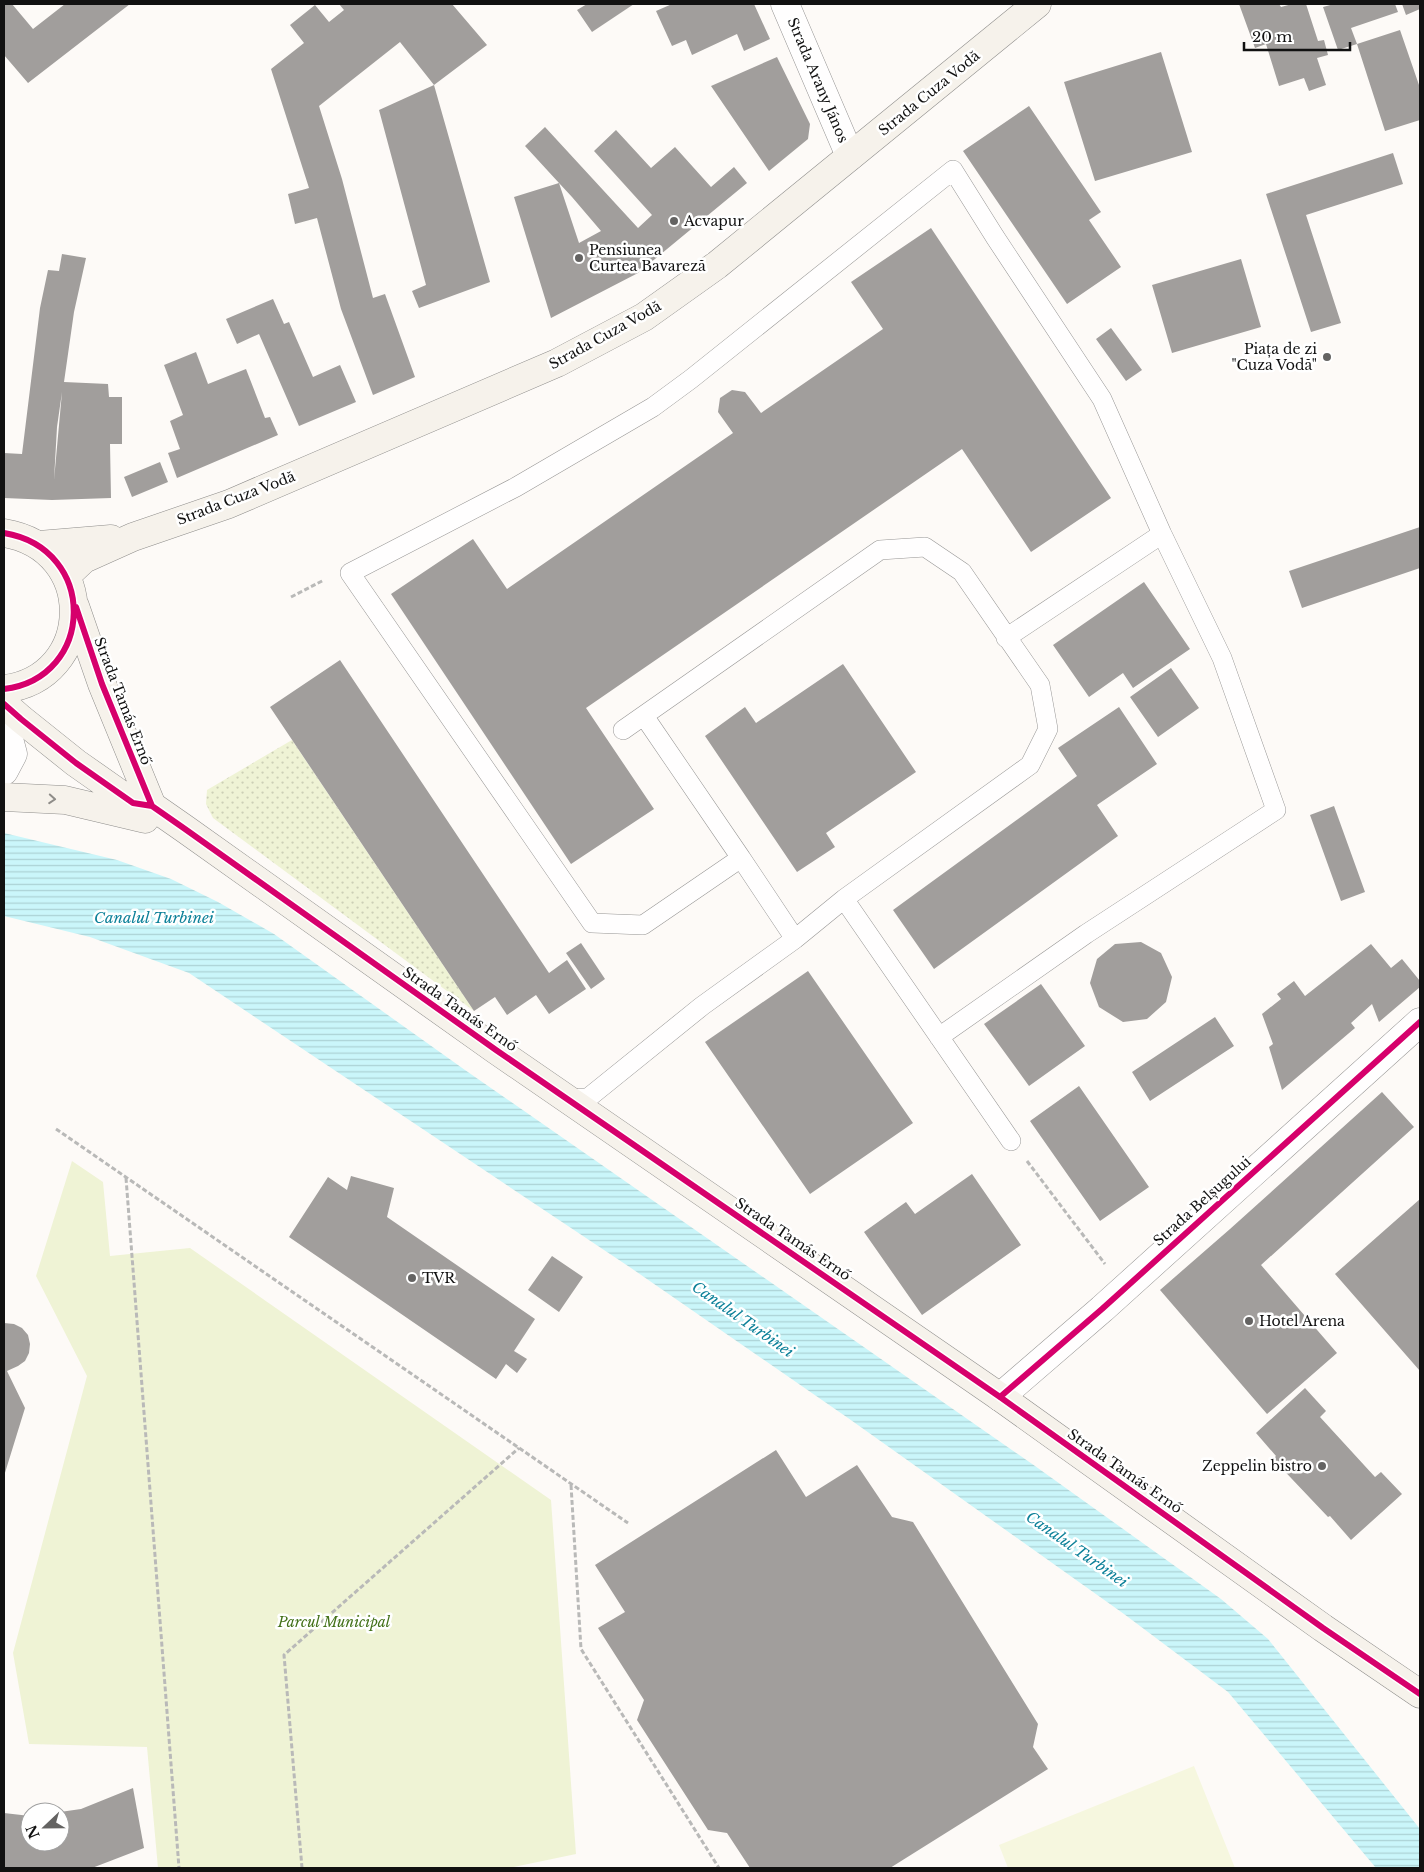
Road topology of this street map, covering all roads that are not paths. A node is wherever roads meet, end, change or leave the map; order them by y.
1 (785, 4) edge
2 (1037, 4) edge
3 (850, 156) junction
4 (4, 533) edge
5 (1162, 534) junction
6 (133, 537) junction
7 (39, 545) junction
8 (66, 576) junction
9 (74, 603) junction
10 (1006, 638) junction
11 (4, 689) edge
12 (4, 704) edge
13 (644, 716) junction
14 (4, 725) edge
15 (623, 730) dead end
16 (4, 771) edge
17 (4, 797) edge
18 (152, 806) junction
19 (185, 829) junction
20 (740, 858) junction
21 (844, 899) junction
22 (795, 939) junction
23 (1420, 1022) edge
24 (938, 1037) junction
25 (566, 1099) junction
26 (1011, 1141) road end
27 (1000, 1397) junction
28 (1420, 1694) edge

1 - 3 street, Strada Arany János
2 - 3 main road, Strada Cuza Vodă
3 - 6 main road, Strada Cuza Vodă
4 - 7 main road
5 - 10 lane
5 - 20 lane
5 - 24 lane
6 - 7 main road, Strada Cuza Vodă
6 - 8 main road, Strada Cuza Vodă
7 - 8 main road, Strada Tamás Ernő
8 - 9 main road, Strada Tamás Ernő
9 - 11 main road
9 - 18 main road, Strada Tamás Ernő
10 - 13 lane
10 - 21 lane
12 - 18 main road, Strada Tamás Ernő
13 - 15 lane
13 - 20 lane
14 - 16 street
17 -> 19 main road
18 - 19 main road, Strada Tamás Ernő
19 - 25 main road, Strada Tamás Ernő
20 - 22 lane
21 - 22 lane
21 - 24 lane
22 - 25 lane
23 - 27 street, Strada Belșugului
24 - 26 lane
25 - 27 main road, Strada Tamás Ernő
27 - 28 main road, Strada Tamás Ernő

